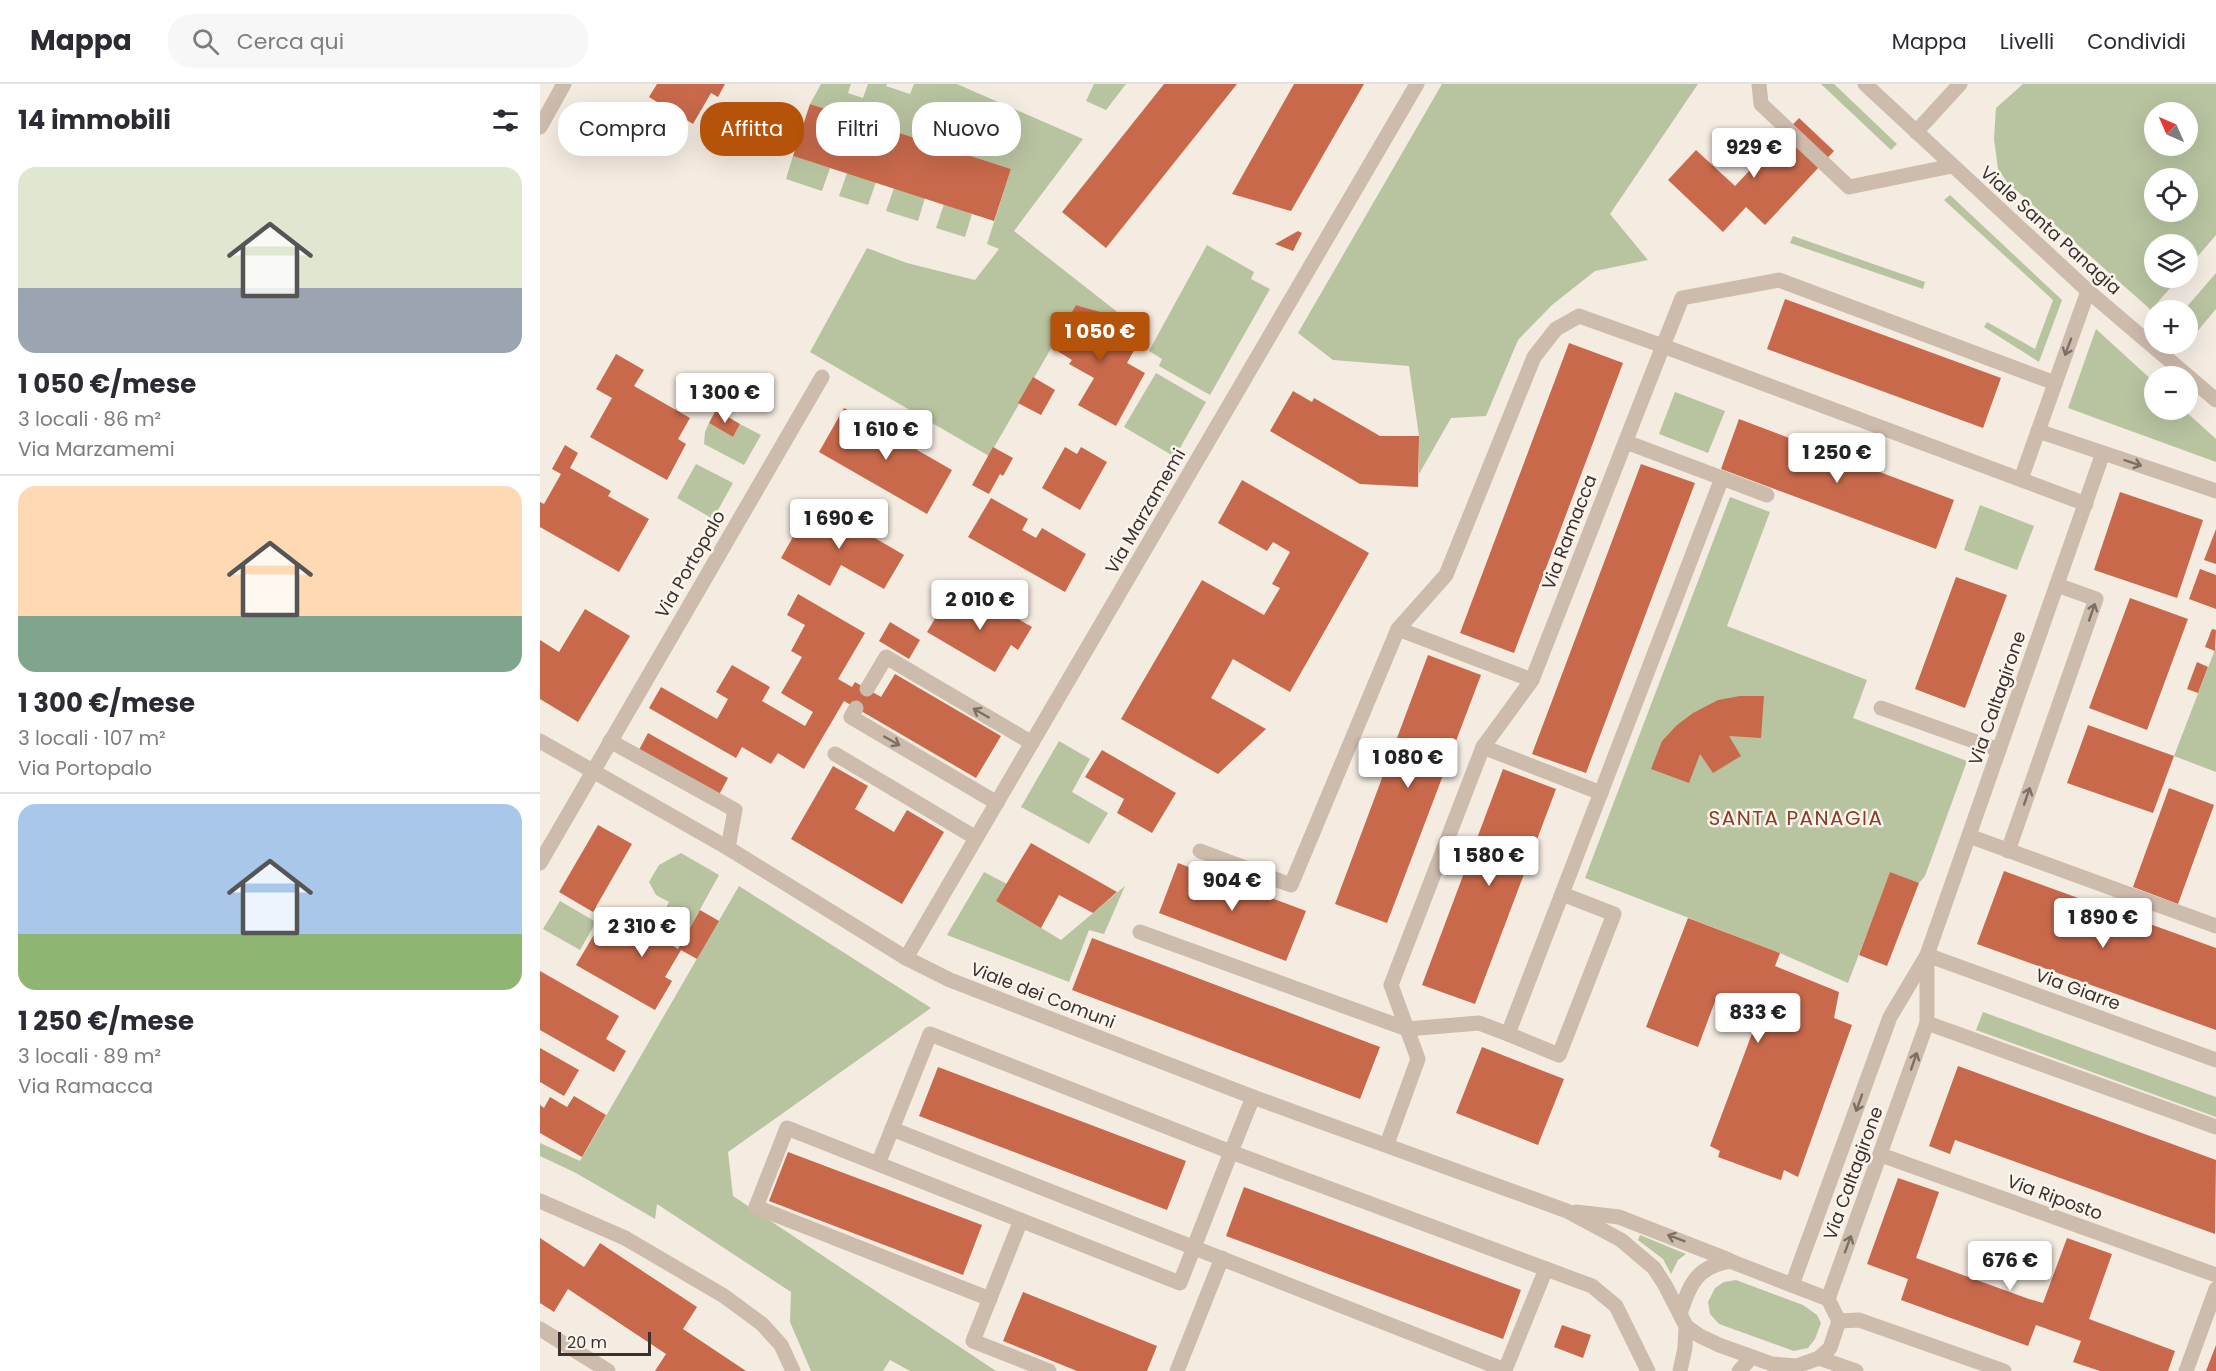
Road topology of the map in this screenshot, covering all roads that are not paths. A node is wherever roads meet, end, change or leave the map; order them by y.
1 (564, 84) edge
2 (1417, 84) edge
3 (1759, 84) edge
4 (1865, 84) edge
5 (1960, 84) edge
6 (541, 123) edge
7 (1916, 132) junction
8 (1952, 166) junction
9 (2088, 291) junction
10 (1663, 346) junction
11 (822, 377) dead end
12 (2055, 383) junction
13 (2216, 400) edge
14 (2038, 431) junction
15 (1626, 442) junction
16 (2103, 453) junction
17 (1722, 478) junction
18 (2021, 479) junction
19 (2216, 491) edge
20 (1767, 495) dead end
21 (2086, 504) junction
22 (2057, 585) junction
23 (1398, 629) junction
24 (1532, 680) junction
25 (867, 689) dead end
26 (856, 708) dead end
27 (1881, 708) dead end
28 (540, 741) edge
29 (610, 741) junction
30 (1032, 743) junction
31 (1483, 747) junction
32 (1999, 750) junction
33 (835, 754) dead end
34 (592, 772) junction
35 (1601, 793) junction
36 (997, 802) junction
37 (1969, 836) junction
38 (976, 838) junction
39 (728, 848) junction
40 (1200, 851) dead end
41 (2008, 851) junction
42 (540, 863) edge
43 (1562, 894) junction
44 (2216, 926) edge
45 (1140, 932) dead end
46 (1927, 955) junction
47 (906, 957) junction
48 (1928, 1023) junction
49 (1407, 1029) junction
50 (1508, 1034) junction
51 (2216, 1060) edge
52 (1253, 1096) junction
53 (2216, 1127) edge
54 (892, 1129) junction
55 (1387, 1144) junction
56 (1231, 1152) junction
57 (1881, 1155) junction
58 (879, 1164) junction
59 (540, 1201) edge
60 (1567, 1211) junction
61 (1021, 1220) junction
62 (1194, 1248) junction
63 (1222, 1258) junction
64 (1730, 1261) junction
65 (1546, 1269) junction
66 (2216, 1275) edge
67 (1792, 1285) junction
68 (2216, 1288) edge
69 (990, 1299) junction
70 (1828, 1299) junction
71 (1683, 1320) junction
72 (1839, 1321) junction
73 (540, 1329) edge
74 (1752, 1357) junction
75 (1819, 1358) junction
76 (608, 1371) edge
77 (794, 1371) edge
78 (1049, 1371) edge
79 (1178, 1371) edge
80 (1648, 1371) edge
81 (1680, 1371) edge
82 (1739, 1371) edge
83 (1856, 1371) edge
84 (2004, 1371) edge
85 (2186, 1371) edge

1 - 6 street
2 - 30 street, Via Marzamemi
3 - 8 street
4 - 7 street, Viale Santa Panagia
5 - 7 street
7 - 8 street, Viale Santa Panagia
8 - 9 street, Viale Santa Panagia
9 -> 12 street
9 - 13 street, Viale Santa Panagia
10 - 12 street, Via Ramacca
10 - 15 street, Via Ramacca
10 - 18 street
10 - 23 street
11 - 29 street, Via Portopalo
12 - 14 street
14 - 16 street
14 - 18 street
15 - 17 street
15 - 24 street, Via Ramacca
16 -> 19 street
16 - 21 street, Via Caltagirone
17 - 20 street
17 - 35 street
18 - 21 street
21 - 22 street, Via Caltagirone
22 - 32 street, Via Caltagirone
41 -> 22 street
23 - 24 street
23 - 40 street
24 - 31 street, Via Ramacca
30 -> 25 street
26 -> 36 street
27 - 32 street
28 - 34 street, Viale dei Comuni
29 - 34 street, Via Portopalo
29 - 39 street
30 - 36 street, Via Marzamemi
31 - 35 street
31 - 49 street, Via Ramacca
32 - 37 street, Via Caltagirone
33 - 38 street
34 - 39 street, Viale dei Comuni
34 - 42 street, Via Portopalo
35 - 43 street
36 - 38 street, Via Marzamemi
37 - 41 street
37 - 46 street, Via Caltagirone
38 - 47 street, Via Marzamemi
39 - 47 street, Viale dei Comuni
41 - 44 street
43 - 50 street
43 - 50 street
45 - 49 street
46 - 48 street, Via Caltagirone
46 - 51 street, Via Giarre
46 -> 67 street, Via Caltagirone
47 - 52 street, Viale dei Comuni
48 - 53 street
57 -> 48 street, Via Caltagirone
49 - 50 street
49 - 55 street, Via Ramacca
52 - 55 street, Viale dei Comuni
52 - 56 street
54 - 56 street
54 - 58 street
54 - 62 street
55 - 60 street, Viale dei Comuni
56 - 62 street
56 - 65 street
57 - 66 street, Via Riposto
70 -> 57 street, Via Caltagirone
58 - 61 street
58 - 69 street
59 - 77 street
64 -> 60 street
60 - 71 street
61 - 62 street
61 - 69 street
62 - 63 street
63 - 65 street
63 - 79 street
64 - 67 street
64 - 71 street
65 - 80 street
67 - 70 street
68 - 85 street
69 - 78 street
70 - 72 street
71 - 74 street
71 - 81 street
72 - 75 street
72 - 84 street
73 - 76 street
74 - 75 street
74 - 82 street
75 - 83 street

